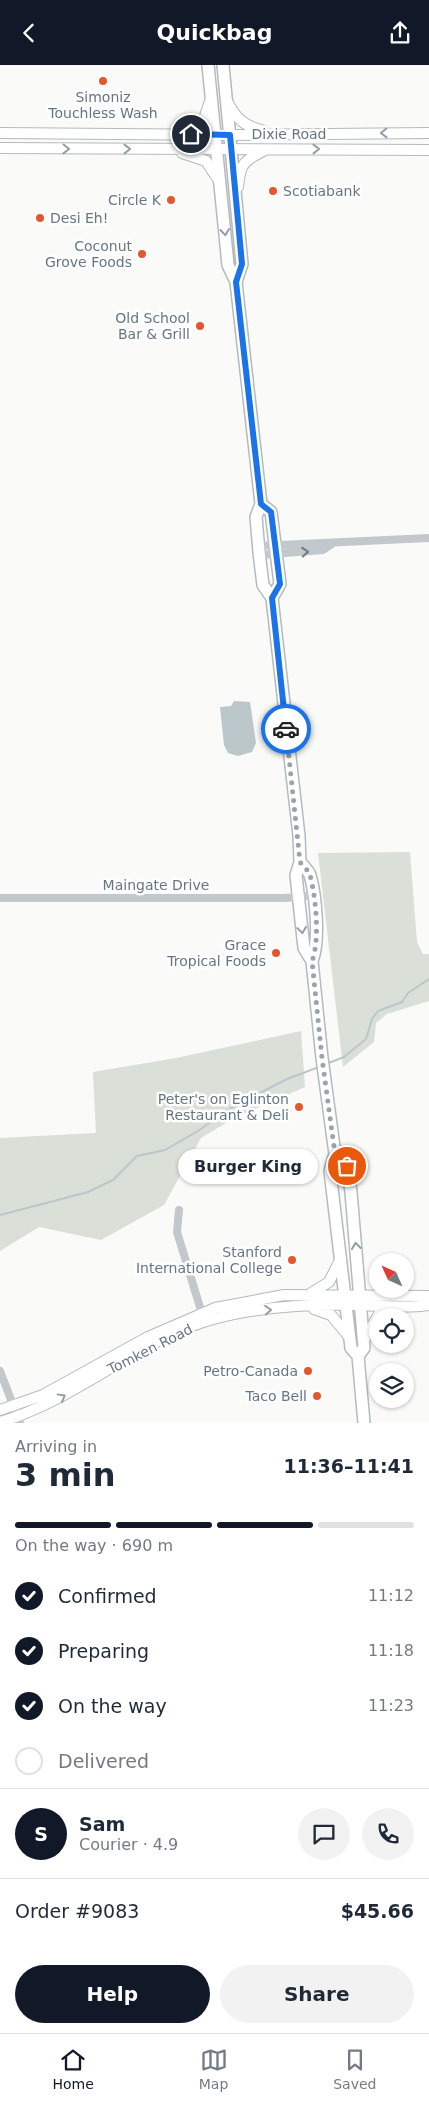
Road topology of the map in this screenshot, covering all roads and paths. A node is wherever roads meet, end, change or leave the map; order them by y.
1 (208, 65) edge
2 (223, 65) edge
3 (211, 92) junction
4 (226, 100) junction
5 (0, 133) edge
6 (93, 133) junction
7 (174, 133) junction
8 (429, 133) edge
9 (214, 135) junction
10 (230, 135) junction
11 (280, 135) junction
12 (0, 148) edge
13 (215, 148) junction
14 (230, 148) junction
15 (93, 149) junction
16 (161, 149) junction
17 (267, 149) junction
18 (429, 150) edge
19 (220, 183) junction
20 (236, 198) junction
21 (236, 282) junction
22 (261, 504) junction
23 (429, 538) edge
24 (276, 549) junction
25 (259, 550) junction
26 (272, 598) junction
27 (300, 862) junction
28 (313, 895) junction
29 (298, 897) junction
30 (0, 898) edge
31 (312, 961) junction
32 (335, 1154) junction
33 (179, 1210) dead end
34 (341, 1257) junction
35 (308, 1295) junction
36 (429, 1296) edge
37 (346, 1300) junction
38 (361, 1300) junction
39 (429, 1305) edge
40 (393, 1306) junction
41 (306, 1307) junction
42 (203, 1317) junction
43 (350, 1338) junction
44 (363, 1343) junction
45 (358, 1357) junction
46 (0, 1371) edge
47 (14, 1406) junction
48 (0, 1410) edge
49 (19, 1420) edge
50 (0, 1422) edge
51 (364, 1423) edge

1 - 3 main road
2 - 4 main road
3 - 7 main road
3 - 9 main road
4 - 10 main road
4 - 11 main road
5 - 6 main road, Dixie Road
6 - 7 main road, Dixie Road
6 - 15 main road
7 - 9 main road, Dixie Road
8 -> 11 main road, Dixie Road
9 - 10 main road, Dixie Road
9 - 13 main road
10 - 11 main road, Dixie Road
10 - 14 main road
12 -> 15 main road, Dixie Road
13 - 14 main road, Dixie Road
13 - 16 main road, Dixie Road
13 - 19 main road
14 - 17 main road, Dixie Road
14 - 20 main road
15 -> 16 main road, Dixie Road
16 - 19 main road
17 -> 18 main road, Dixie Road
17 - 20 main road
19 -> 21 main road
20 - 21 main road
21 - 22 main road
22 - 24 main road
22 - 25 main road
23 - 24 street
24 - 25 street
24 - 26 main road
25 - 26 main road
26 - 27 main road
27 - 28 main road
27 - 29 main road
28 - 29 street, Maingate Drive
28 - 31 main road
29 - 30 street, Maingate Drive
29 -> 31 main road
31 - 32 main road
32 - 34 main road
38 -> 32 main road
33 - 42 street
34 - 35 main road
34 - 37 main road
35 - 37 main road, Tomken Road
35 - 42 main road, Tomken Road
36 - 38 main road, Tomken Road
37 - 38 main road, Tomken Road
37 - 41 main road, Tomken Road
37 - 43 main road
38 - 40 main road, Tomken Road
38 - 44 main road
39 - 40 main road, Tomken Road
40 - 44 main road
42 -> 41 main road, Tomken Road
41 - 43 main road
42 - 47 main road, Tomken Road
49 -> 42 main road, Tomken Road
43 - 45 main road
44 - 45 main road
45 - 51 main road
46 - 47 street
47 - 48 main road, Tomken Road
47 - 49 street
49 - 50 main road, Tomken Road

